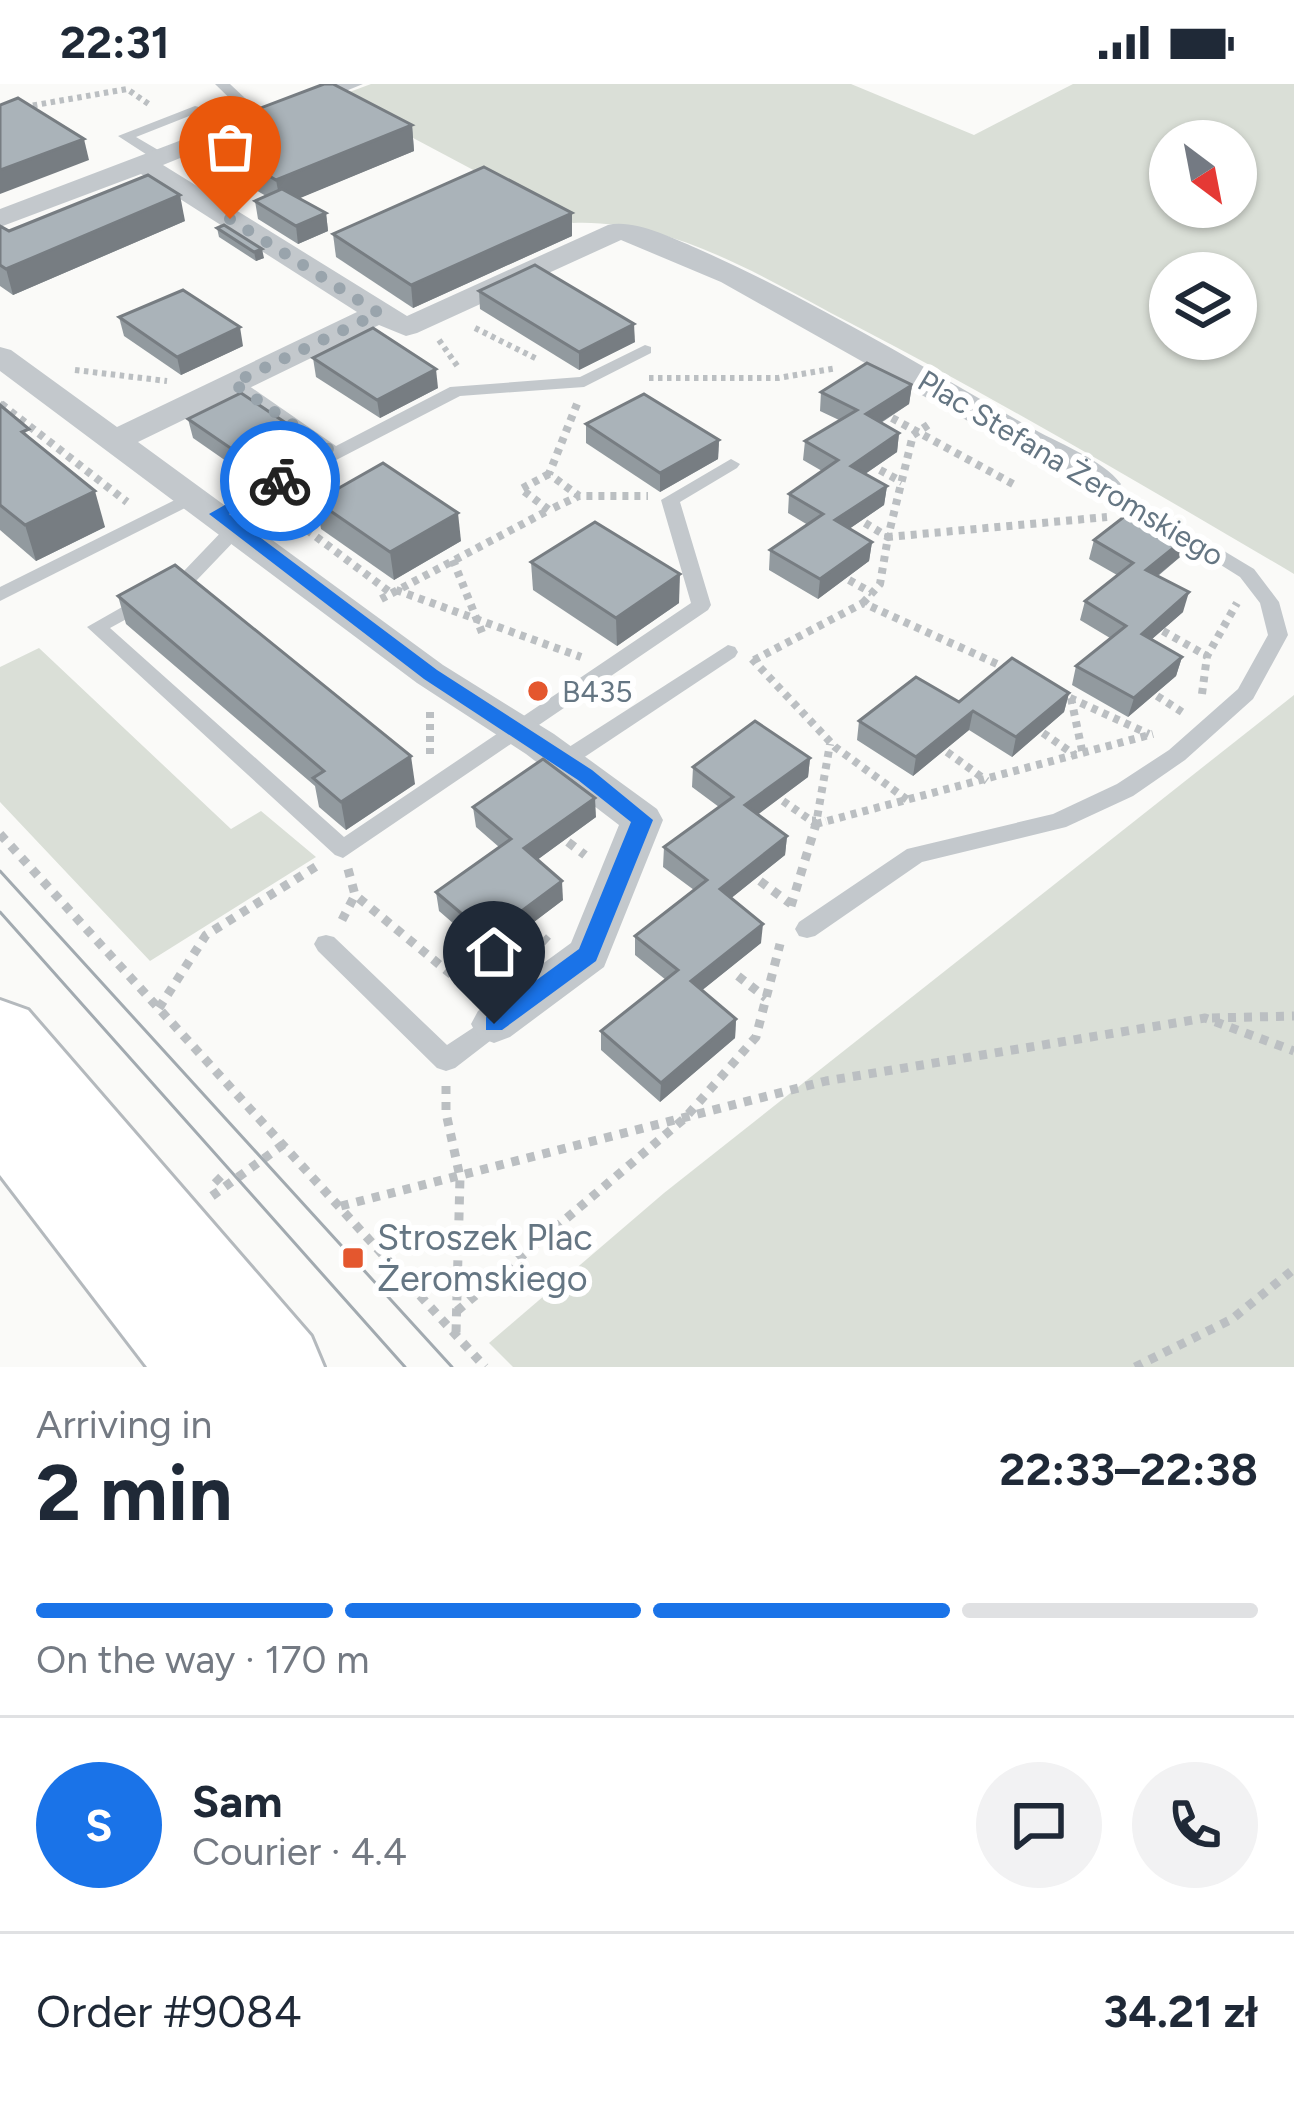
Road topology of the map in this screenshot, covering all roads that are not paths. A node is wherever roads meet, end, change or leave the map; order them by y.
1 (222, 84) edge
2 (351, 84) edge
3 (200, 109) dead end
4 (259, 119) junction
5 (151, 160) junction
6 (0, 219) edge
7 (379, 313) junction
8 (645, 350) dead end
9 (0, 356) edge
10 (233, 383) junction
11 (114, 441) junction
12 (334, 453) junction
13 (731, 464) dead end
14 (1103, 484) joint
15 (215, 514) junction
16 (0, 595) edge
17 (728, 652) dead end
18 (518, 730) junction
19 (563, 761) junction
20 (808, 929) dead end
21 (326, 944) dead end
22 (488, 1012) joint
23 (0, 1033) edge
24 (0, 1113) edge
25 (203, 1367) edge
26 (279, 1367) edge

1 - 4 lane
2 - 4 street
3 - 5 lane
4 - 5 street
5 - 6 street
5 - 7 street
7 - 10 street
7 - 14 street, Plac Stefana Żeromskiego
8 - 12 lane
9 - 11 street
10 - 11 street
10 - 12 lane
11 - 15 street
12 - 15 lane
13 - 18 lane
14 - 20 lane, Plac Stefana Żeromskiego
15 - 16 lane
15 - 18 street
15 - 18 lane
17 - 19 lane
18 - 19 street
19 - 22 street
21 - 22 lane
23 - 26 highway
24 - 25 highway

